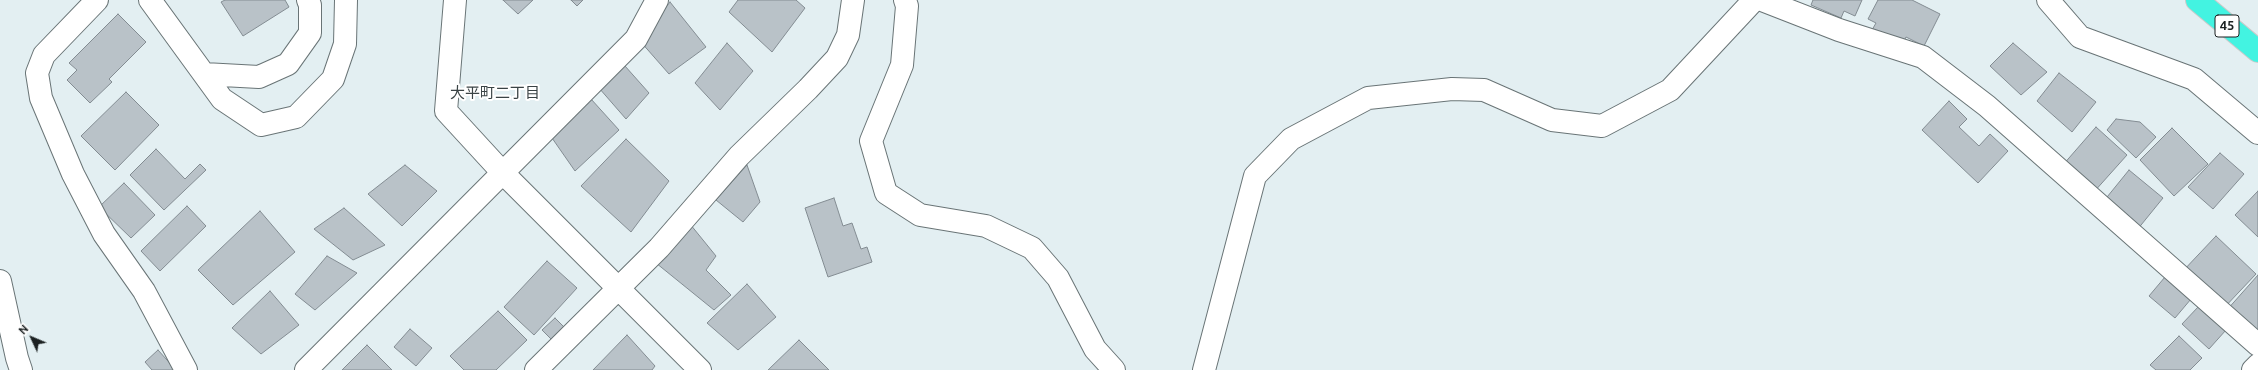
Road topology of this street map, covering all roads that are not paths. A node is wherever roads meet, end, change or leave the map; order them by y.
1 (97, 0) edge
2 (150, 0) edge
3 (308, 0) edge
4 (346, 0) edge
5 (455, 0) edge
6 (657, 0) edge
7 (853, 0) edge
8 (905, 0) edge
9 (1754, 0) edge
10 (1762, 0) edge
11 (2048, 0) edge
12 (2197, 0) edge
13 (2258, 51) edge
14 (204, 74) junction
15 (2258, 133) edge
16 (503, 173) junction
17 (0, 281) edge
18 (618, 288) junction
19 (2258, 346) edge
20 (2258, 365) edge
21 (21, 370) edge
22 (186, 370) edge
23 (306, 370) edge
24 (536, 370) edge
25 (700, 370) edge
26 (1114, 370) edge
27 (1204, 370) edge
28 (2253, 370) edge

1 - 22 street
2 - 14 street
3 - 14 street
4 - 14 street
5 - 16 street
6 - 16 street
7 - 18 street
8 - 26 street
9 - 27 street
10 - 19 street
11 - 15 street
12 - 13 highway, 45
16 - 18 street
16 - 23 street
17 - 21 street
18 - 24 street
18 - 25 street
20 - 28 street

